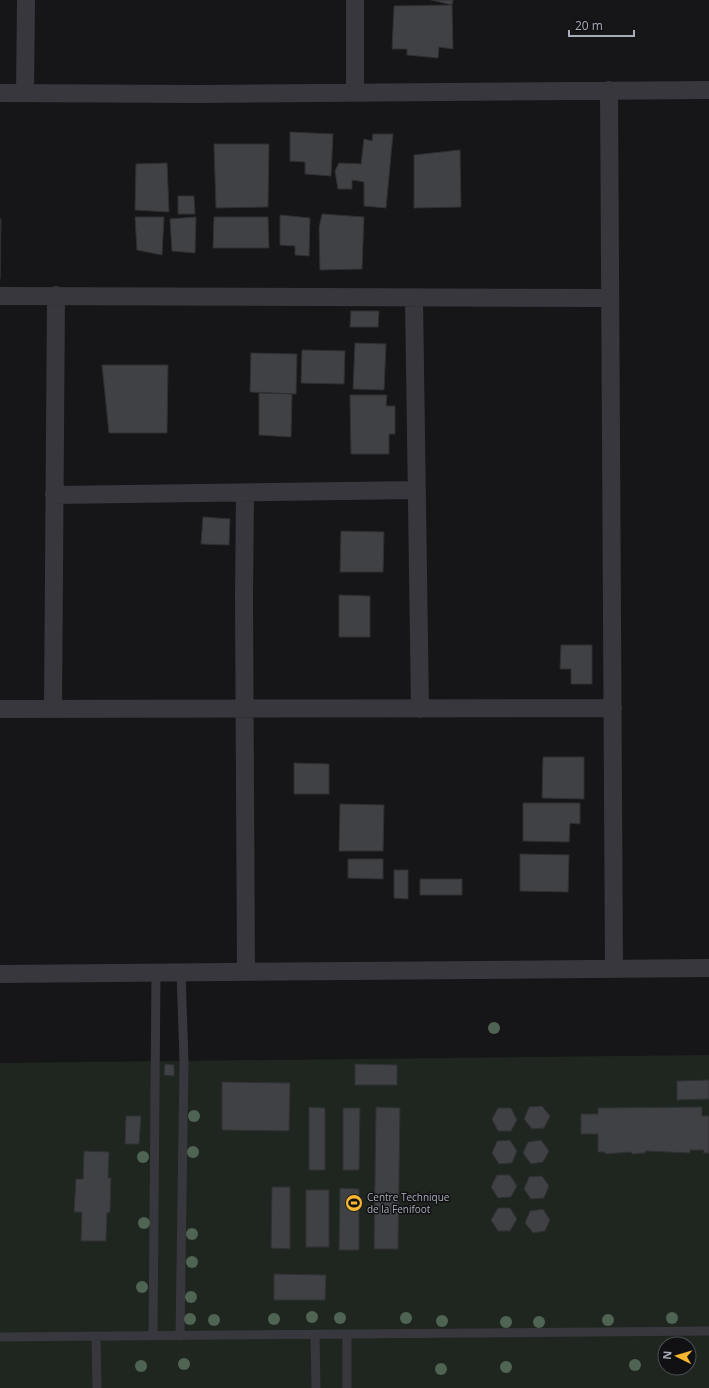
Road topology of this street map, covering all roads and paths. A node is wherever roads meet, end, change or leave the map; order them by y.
1 (26, 0) edge
2 (355, 0) edge
3 (609, 90) junction
4 (709, 90) edge
5 (355, 92) junction
6 (0, 93) edge
7 (25, 93) junction
8 (56, 295) junction
9 (0, 296) edge
10 (414, 298) junction
11 (610, 298) junction
12 (416, 490) junction
13 (245, 492) junction
14 (54, 495) junction
15 (245, 708) junction
16 (612, 708) junction
17 (0, 709) edge
18 (53, 709) junction
19 (420, 709) junction
20 (709, 968) edge
21 (614, 969) junction
22 (180, 972) junction
23 (246, 972) junction
24 (156, 973) junction
25 (0, 974) edge
26 (709, 1331) edge
27 (315, 1335) junction
28 (347, 1335) junction
29 (96, 1336) junction
30 (153, 1336) junction
31 (180, 1336) junction
32 (0, 1337) edge
33 (97, 1388) edge
34 (316, 1388) edge
35 (348, 1388) edge

1 - 7 street
2 - 5 street
3 - 4 street
3 - 5 street
3 - 11 street
5 - 7 street
6 - 7 street
8 - 9 street
8 - 10 street
8 - 14 street
10 - 11 street
10 - 12 street
11 - 16 street
12 - 13 street
12 - 19 street
13 - 14 street
13 - 15 street
14 - 18 street
15 - 18 street
15 - 19 street
15 - 23 street
16 - 19 street
16 - 21 street
17 - 18 street
20 - 21 street
21 - 23 street
22 - 23 street
22 - 24 street
22 - 31 lane
24 - 25 street
24 - 30 lane
26 - 28 lane
27 - 28 lane
27 - 31 lane
27 - 34 lane
28 - 35 lane
29 - 30 lane
29 - 32 lane
29 - 33 lane
30 - 31 lane

